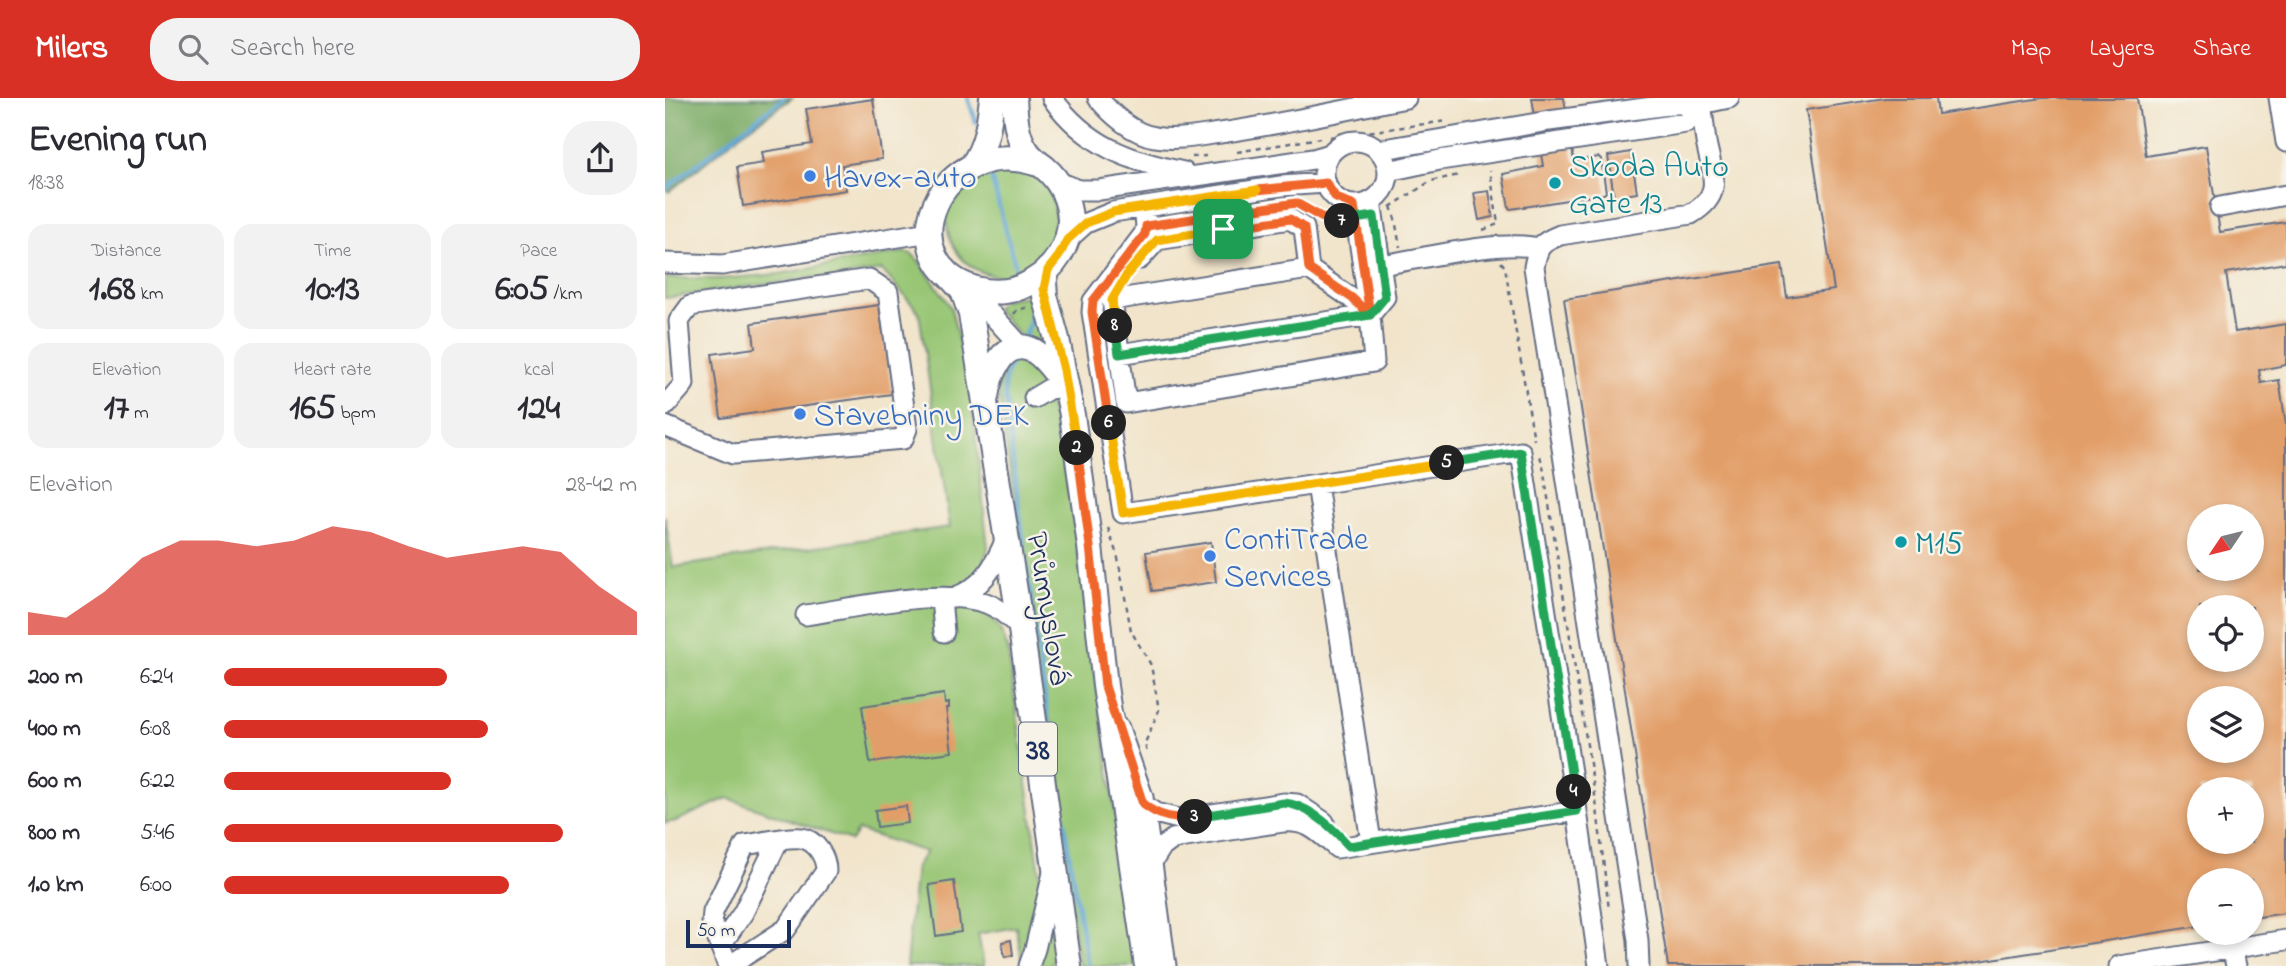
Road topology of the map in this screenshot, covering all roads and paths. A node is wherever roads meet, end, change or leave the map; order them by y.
1 (992, 98) edge
2 (1014, 98) edge
3 (1052, 98) edge
4 (1098, 98) edge
5 (1406, 98) edge
6 (1729, 98) edge
7 (2279, 98) edge
8 (1701, 101) edge
9 (2286, 142) edge
10 (1378, 150) junction
11 (1330, 154) junction
12 (1038, 164) junction
13 (972, 166) junction
14 (1497, 169) dead end
15 (1388, 172) junction
16 (1468, 174) dead end
17 (1206, 175) junction
18 (1056, 181) junction
19 (1326, 183) junction
20 (2286, 195) edge
21 (1144, 207) junction
22 (2220, 207) dead end
23 (1307, 209) dead end
24 (1369, 209) junction
25 (930, 232) junction
26 (1476, 237) dead end
27 (1067, 240) junction
28 (1538, 248) junction
29 (1406, 252) dead end
30 (665, 263) edge
31 (1381, 265) junction
32 (1309, 269) junction
33 (943, 270) junction
34 (1048, 270) junction
35 (1112, 300) junction
36 (968, 302) junction
37 (1370, 315) junction
38 (1015, 340) dead end
39 (1119, 354) junction
40 (1067, 387) junction
41 (1034, 398) dead end
42 (665, 406) edge
43 (986, 408) junction
44 (665, 426) edge
45 (1317, 484) junction
46 (1106, 520) dead end
47 (1006, 540) junction
48 (946, 598) junction
49 (806, 615) dead end
50 (1021, 629) junction
51 (944, 632) dead end
52 (1105, 686) junction
53 (1147, 755) dead end
54 (1143, 804) junction
55 (1577, 811) junction
56 (778, 841) junction
57 (1371, 842) junction
58 (1349, 846) junction
59 (1152, 862) junction
60 (1055, 869) junction
61 (2286, 940) edge
62 (720, 946) junction
63 (2234, 957) edge
64 (2151, 964) edge
65 (729, 966) edge
66 (1029, 966) edge
67 (1069, 966) edge
68 (1147, 966) edge
69 (1166, 966) edge
70 (1599, 966) edge
71 (1639, 966) edge
72 (2119, 966) edge

1 - 13 main road
2 - 12 main road
3 - 17 street
4 - 5 street
6 - 8 street
7 - 9 street
8 - 10 street
8 - 15 street
8 - 28 street
10 - 11 street
10 - 15 street
11 - 17 street
11 - 19 street
12 - 13 main road
12 - 18 main road
13 - 25 main road
14 - 26 path
15 - 24 street
16 - 24 path
17 - 18 street
18 - 27 main road
19 - 21 street
19 - 24 street
20 - 22 street
21 - 27 street
21 - 45 street
23 - 24 path
24 - 29 path
24 - 31 street
24 - 37 street
25 - 30 street
25 - 33 main road, 38
27 - 34 main road
28 - 31 street
28 - 71 street
31 - 37 street
32 - 35 street
32 - 35 street
32 - 37 street
33 - 34 main road
33 - 36 main road, Průmyslová / 38
34 - 40 main road, Průmyslová
35 - 39 street
36 - 38 street
36 - 43 main road, Průmyslová / 38
37 - 39 street
37 - 39 street
40 - 41 street
40 - 43 main road
40 - 52 main road, Průmyslová
42 - 44 street
43 - 47 main road, Průmyslová / 38
45 - 55 street
45 - 57 street
46 - 53 path
47 - 48 street
47 - 50 main road, Průmyslová / 38
48 - 49 street
48 - 50 street
48 - 51 street
50 - 60 main road, Průmyslová / 38
52 - 54 street, Průmyslová
52 - 68 main road, Průmyslová
54 - 58 street
54 - 59 street, Průmyslová
55 - 57 street
55 - 70 street
56 - 62 street
56 - 62 street
56 - 65 street
57 - 58 street
58 - 59 street
59 - 69 street, Průmyslová
60 - 66 street
60 - 67 main road, Průmyslová / 38
61 - 63 street
62 - 65 street
63 - 64 street
64 - 72 street

